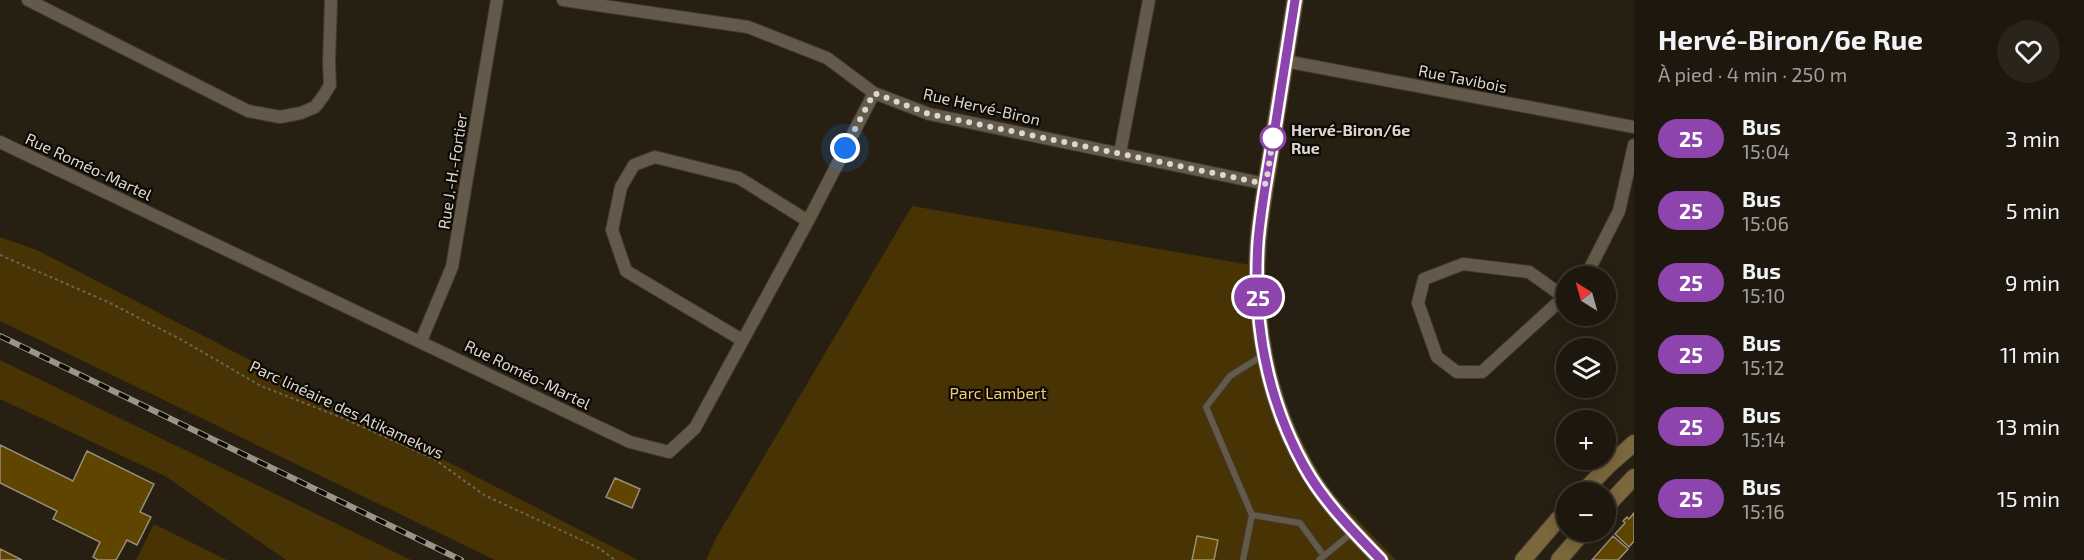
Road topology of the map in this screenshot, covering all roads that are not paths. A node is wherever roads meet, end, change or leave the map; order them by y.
1 (28, 0) edge
2 (331, 0) edge
3 (496, 0) edge
4 (563, 0) edge
5 (1149, 0) edge
6 (1295, 0) edge
7 (651, 6) edge
8 (1285, 61) junction
9 (874, 93) junction
10 (1634, 127) edge
11 (0, 142) edge
12 (1634, 145) edge
13 (1120, 153) junction
14 (1266, 184) junction
15 (808, 222) junction
16 (1591, 266) edge
17 (1565, 296) edge
18 (742, 340) junction
19 (421, 341) junction
20 (1263, 356) junction
21 (1634, 443) edge
22 (1634, 477) edge
23 (1592, 482) edge
24 (1616, 496) edge
25 (1252, 515) junction
26 (1556, 522) edge
27 (1353, 532) junction
28 (1575, 542) edge
29 (1322, 558) edge
30 (1243, 560) edge
31 (1381, 560) edge
32 (1523, 560) edge
33 (1559, 560) edge

1 - 2 street
3 - 19 street, Rue J.-H.-Fortier
4 - 7 street, Rue Hervé-Biron
5 - 13 street
6 - 8 street
7 - 9 street, Rue Hervé-Biron
8 - 10 street, Rue Tavibois
8 - 14 street
9 - 13 street, Rue Hervé-Biron
9 - 15 street, Rue Roméo-Martel
11 - 19 street, Rue Roméo-Martel
12 - 16 street
13 - 14 street, Rue Hervé-Biron
14 - 20 street
15 - 18 street, Rue Roméo-Martel
15 - 18 street
17 - 17 street
18 - 19 street, Rue Roméo-Martel
20 - 25 lane
20 - 27 street
21 - 23 street
22 - 24 street
25 - 29 lane
25 - 30 lane
26 - 32 street
27 - 29 lane
27 - 31 street
28 - 33 street

